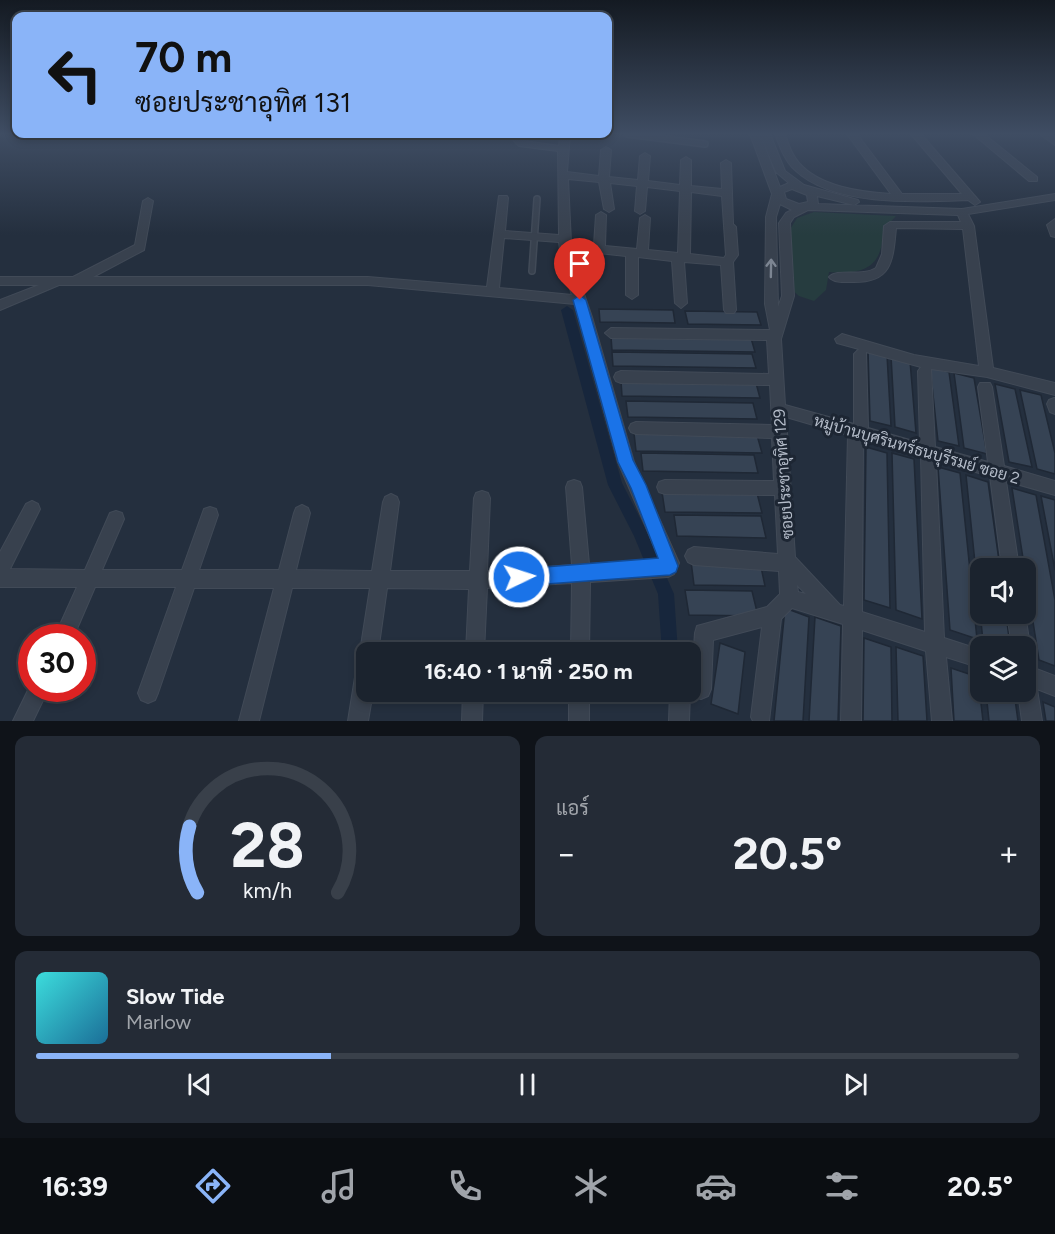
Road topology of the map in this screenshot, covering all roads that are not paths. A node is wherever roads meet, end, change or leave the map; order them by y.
1 (563, 168) edge
2 (605, 168) edge
3 (644, 168) edge
4 (686, 168) edge
5 (726, 168) edge
6 (767, 168) edge
7 (779, 168) edge
8 (799, 168) edge
9 (877, 168) edge
10 (945, 168) edge
11 (1019, 168) edge
12 (563, 175) junction
13 (1033, 179) dead end
14 (604, 180) junction
15 (642, 183) junction
16 (686, 188) junction
17 (805, 190) junction
18 (726, 193) junction
19 (777, 194) junction
20 (898, 196) junction
21 (1055, 197) edge
22 (503, 198) dead end
23 (972, 198) junction
24 (537, 199) dead end
25 (148, 201) dead end
26 (806, 207) junction
27 (980, 208) junction
28 (882, 210) junction
29 (962, 212) junction
30 (1055, 223) edge
31 (968, 226) junction
32 (1055, 233) edge
33 (501, 234) junction
34 (535, 237) junction
35 (565, 243) junction
36 (599, 249) junction
37 (637, 253) junction
38 (681, 258) junction
39 (727, 262) junction
40 (532, 271) dead end
41 (835, 277) dead end
42 (0, 281) edge
43 (62, 281) junction
44 (75, 281) junction
45 (492, 293) junction
46 (632, 295) dead end
47 (580, 300) junction
48 (681, 303) dead end
49 (0, 305) edge
50 (730, 310) dead end
51 (775, 331) junction
52 (611, 333) dead end
53 (842, 339) dead end
54 (861, 354) dead end
55 (925, 371) dead end
56 (621, 377) dead end
57 (986, 379) junction
58 (777, 380) junction
59 (1055, 400) edge
60 (779, 410) junction
61 (636, 428) dead end
62 (781, 432) junction
63 (859, 432) junction
64 (927, 451) junction
65 (996, 471) junction
66 (574, 487) dead end
67 (665, 488) dead end
68 (784, 488) junction
69 (1055, 488) edge
70 (482, 498) dead end
71 (391, 502) dead end
72 (32, 509) dead end
73 (302, 513) dead end
74 (210, 515) dead end
75 (116, 519) dead end
76 (694, 556) dead end
77 (1009, 558) edge
78 (789, 563) junction
79 (0, 570) edge
80 (581, 573) junction
81 (0, 578) edge
82 (188, 578) junction
83 (89, 579) junction
84 (286, 579) junction
85 (381, 579) junction
86 (478, 580) junction
87 (789, 598) junction
88 (772, 615) junction
89 (844, 616) junction
90 (69, 624) edge
91 (371, 642) edge
92 (475, 642) edge
93 (580, 642) edge
94 (935, 642) junction
95 (970, 655) edge
96 (1036, 679) edge
97 (1055, 686) edge
98 (702, 689) dead end
99 (148, 693) dead end
100 (32, 702) edge
101 (361, 702) edge
102 (473, 702) edge
103 (579, 702) edge
104 (680, 702) edge
105 (1029, 702) edge
106 (761, 717) dead end
107 (23, 721) edge
108 (249, 721) edge
109 (358, 721) edge
110 (472, 721) edge
111 (579, 721) edge
112 (680, 721) edge
113 (851, 721) edge
114 (942, 721) edge
115 (1032, 721) edge

1 - 12 street
2 - 14 street
3 - 15 street
4 - 16 street
5 - 18 street
6 - 19 street
7 - 17 street
8 - 20 street
9 - 20 street
10 - 23 street
11 - 13 street
12 - 14 street
12 - 35 street
14 - 15 street
14 - 36 street
15 - 16 street
15 - 37 street
16 - 18 street
16 - 38 street
17 - 19 street
17 - 26 street
17 - 28 street
18 - 39 street
19 - 26 street
51 -> 19 street, ซอยประชาอุทิศ 129
20 - 23 street
21 - 27 street
22 - 33 street
23 - 27 street
24 - 34 lane
25 - 44 street
26 - 28 street
26 - 51 street, ซอยประชาอุทิศ 129
27 - 29 street
28 - 29 street
29 - 31 street
30 - 32 street
31 - 41 street
31 - 57 street
33 - 34 street
33 - 45 street
34 - 35 street
34 - 40 lane
35 - 36 street
35 - 47 street
36 - 37 street
37 - 38 street
37 - 46 street
38 - 39 street
38 - 48 street
39 - 50 street
42 - 43 street
43 - 44 street
43 - 49 street
44 - 45 street
45 - 47 street
47 - 80 street
51 - 52 street
51 - 58 street, ซอยประชาอุทิศ 129
53 - 57 street
54 - 63 street
55 - 64 street
56 - 58 street
57 - 59 street
57 - 65 street
58 - 60 street, ซอยประชาอุทิศ 129
60 - 62 street, ซอยประชาอุทิศ 129
60 - 63 street, หมู่บ้านบุศรินทร์ธนบุรีรมย์ ซอย 2
61 - 62 street
62 - 68 street, ซอยประชาอุทิศ 129
63 - 64 street, หมู่บ้านบุศรินทร์ธนบุรีรมย์ ซอย 2
63 - 89 street
64 - 65 street, หมู่บ้านบุศรินทร์ธนบุรีรมย์ ซอย 2
64 - 94 street
65 - 69 street, หมู่บ้านบุศรินทร์ธนบุรีรมย์ ซอย 2
65 - 77 street
66 - 80 street
67 - 68 street
68 - 78 street, ซอยประชาอุทิศ 129
70 - 86 street
71 - 85 street
72 - 79 street
73 - 84 street
74 - 82 street
75 - 83 street
76 - 78 street
78 - 87 street, ซอยประชาอุทิศ 129
78 - 89 street
80 - 86 street
80 - 93 street
81 - 83 street
82 - 83 street
82 - 84 street
82 - 99 street
83 - 90 street
84 - 85 street
84 - 108 street
85 - 86 street
85 - 91 street
86 - 92 street
87 - 88 street
87 - 89 street
88 - 98 street
88 - 106 street
89 - 94 street
89 - 113 street
94 - 95 street
94 - 114 street
96 - 97 street
100 - 107 street
101 - 109 street
102 - 110 street
103 - 111 street
104 - 112 street
105 - 115 street

